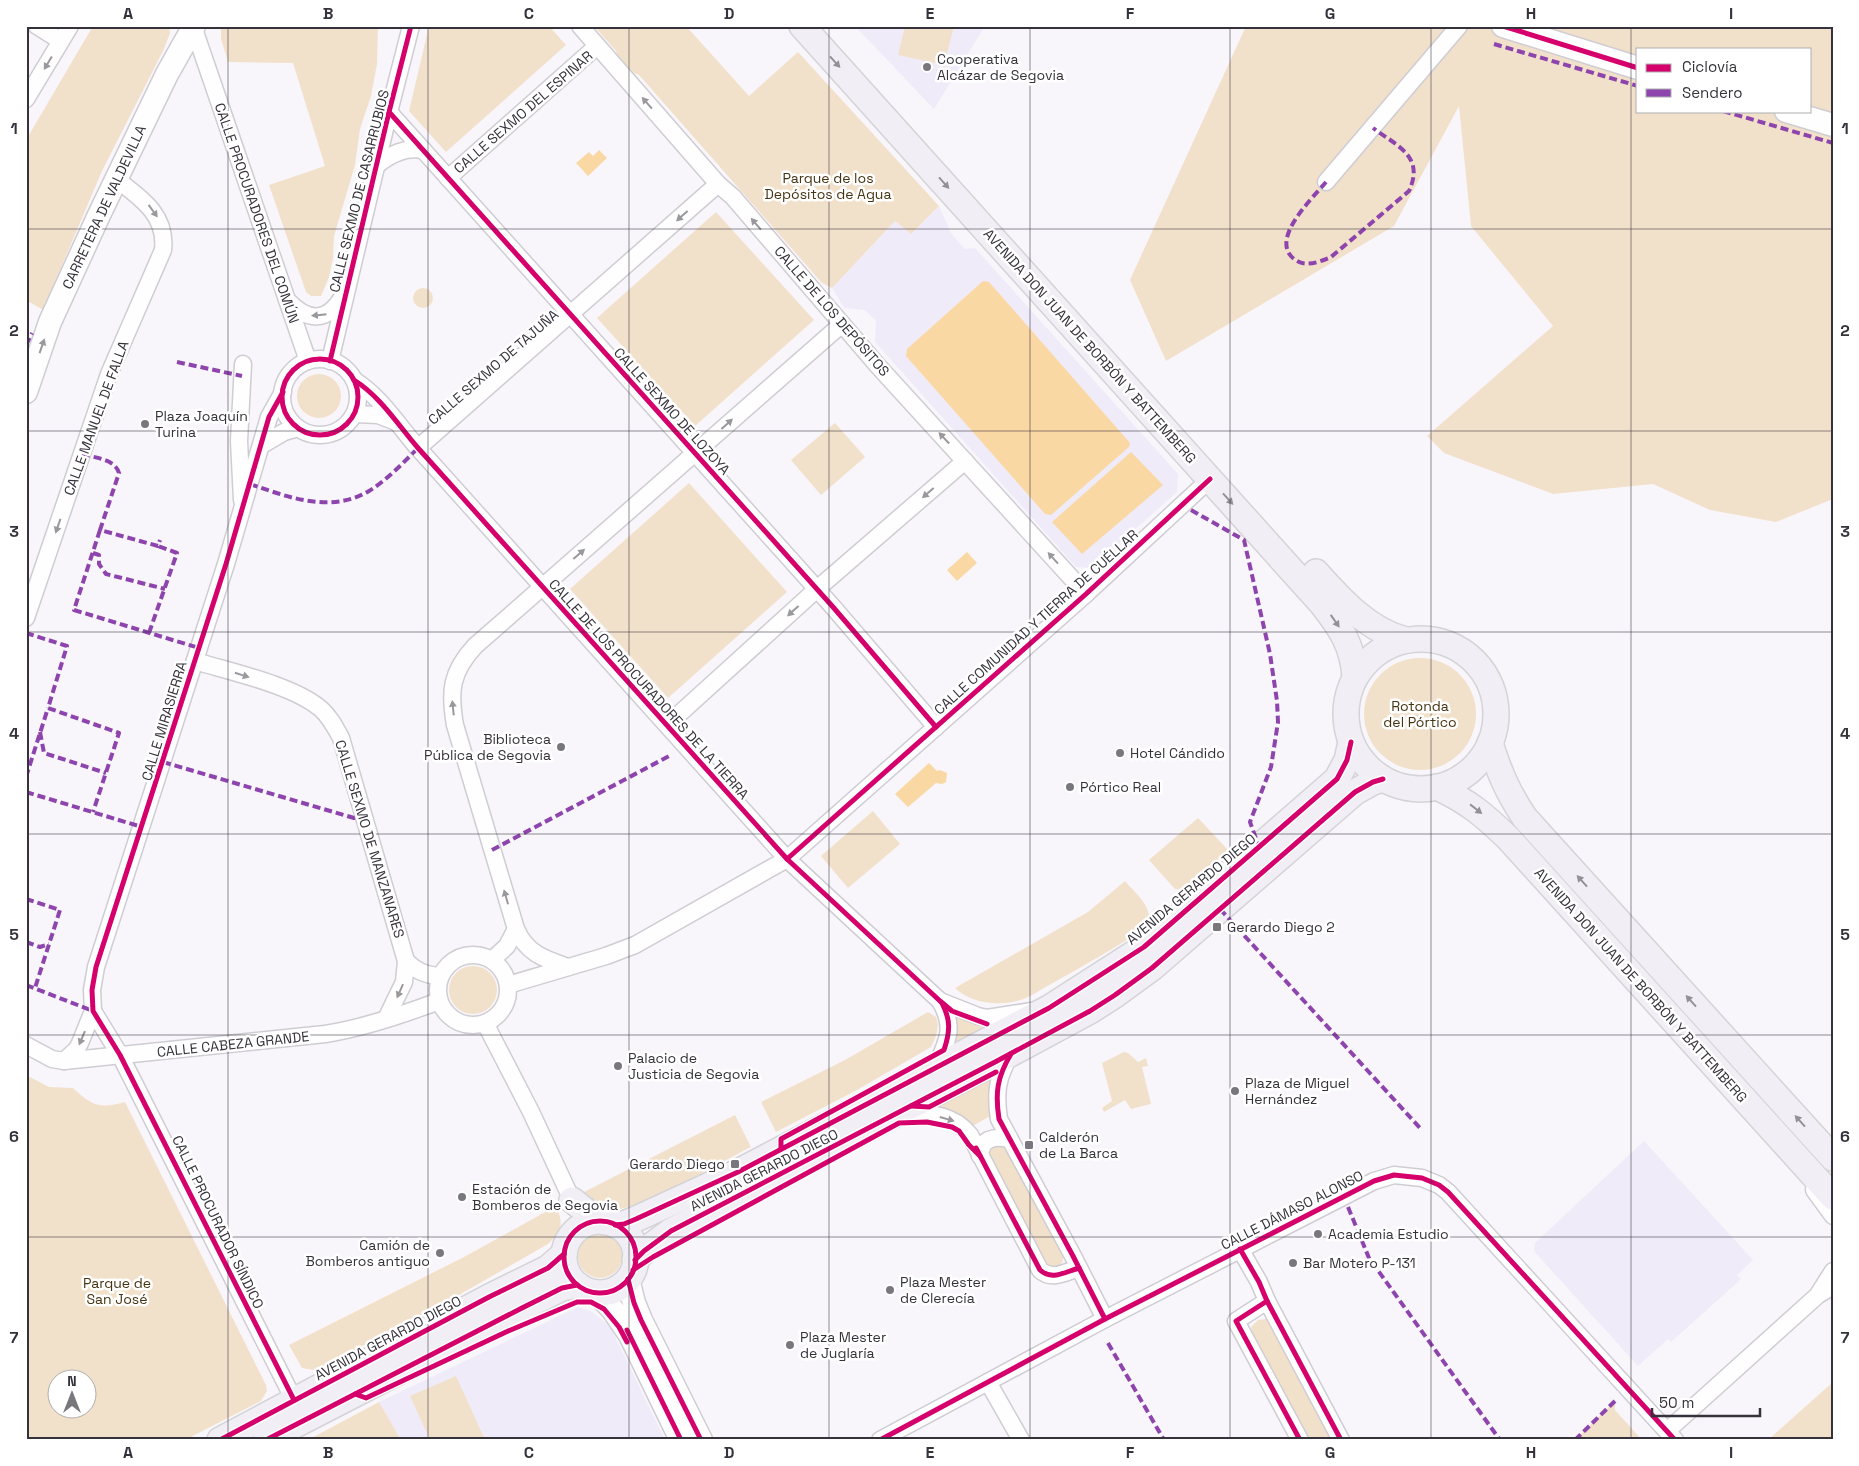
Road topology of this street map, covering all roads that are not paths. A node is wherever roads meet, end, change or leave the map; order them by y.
1 (37, 26) edge
2 (70, 26) edge
3 (194, 26) edge
4 (411, 26) edge
5 (580, 26) edge
6 (802, 26) edge
7 (826, 26) edge
8 (1459, 26) edge
9 (1502, 26) edge
10 (62, 41) junction
11 (597, 46) junction
12 (207, 64) junction
13 (172, 65) junction
14 (1636, 67) edge
15 (26, 100) edge
16 (389, 112) junction
17 (1789, 112) edge
18 (1833, 125) edge
19 (423, 150) junction
20 (377, 165) junction
21 (448, 178) junction
22 (116, 179) junction
23 (1326, 182) dead end
24 (718, 184) junction
25 (346, 291) junction
26 (286, 299) junction
27 (570, 314) junction
28 (842, 324) junction
29 (308, 361) junction
30 (330, 361) junction
31 (244, 364) dead end
32 (354, 380) junction
33 (26, 392) edge
34 (283, 392) junction
35 (355, 414) junction
36 (396, 422) junction
37 (298, 428) junction
38 (262, 445) junction
39 (418, 448) junction
40 (694, 452) junction
41 (965, 461) junction
42 (1210, 479) junction
43 (242, 507) junction
44 (542, 586) junction
45 (817, 589) junction
46 (1086, 594) junction
47 (26, 618) edge
48 (1406, 640) junction
49 (195, 661) junction
50 (1355, 677) junction
51 (667, 725) junction
52 (936, 727) junction
53 (1351, 742) junction
54 (1490, 743) junction
55 (1383, 779) junction
56 (1437, 787) junction
57 (787, 859) junction
58 (516, 929) junction
59 (406, 960) junction
60 (492, 960) junction
61 (568, 968) junction
62 (440, 976) junction
63 (508, 985) junction
64 (439, 1001) junction
65 (940, 1001) junction
66 (1048, 1008) junction
67 (92, 1010) junction
68 (386, 1019) junction
69 (485, 1023) junction
70 (26, 1045) edge
71 (1011, 1053) junction
72 (120, 1054) junction
73 (64, 1061) junction
74 (935, 1070) junction
75 (899, 1113) junction
76 (1758, 1114) junction
77 (1009, 1138) junction
78 (980, 1156) junction
79 (1833, 1158) edge
80 (1833, 1197) edge
81 (572, 1200) junction
82 (1833, 1216) edge
83 (610, 1224) junction
84 (567, 1246) junction
85 (1240, 1249) junction
86 (1079, 1268) junction
87 (632, 1269) junction
88 (1833, 1270) edge
89 (1833, 1286) edge
90 (587, 1289) junction
91 (1818, 1295) junction
92 (1267, 1301) junction
93 (1105, 1319) junction
94 (988, 1382) junction
95 (294, 1400) junction
96 (1671, 1435) edge
97 (1019, 1439) edge
98 (220, 1440) edge
99 (266, 1440) edge
100 (682, 1440) edge
101 (701, 1440) edge
102 (880, 1440) edge
103 (1300, 1440) edge
104 (1341, 1440) edge

1 - 10 street
2 - 10 street
3 - 12 street, CALLE PROCURADORES DEL COMÚN
3 - 13 street, CARRETERA DE VALDEVILLA
4 - 16 street, CALLE SEXMO DE CASARRUBIOS
5 - 11 street, CALLE DE LOS DEPÓSITOS
6 -> 42 main road, AVENIDA DON JUAN DE BORBÓN Y BATTEMBERG
7 - 48 main road, AVENIDA DON JUAN DE BORBÓN Y BATTEMBERG
8 - 23 street
9 - 14 street
10 -> 15 street
11 - 21 street, CALLE SEXMO DEL ESPINAR
24 -> 11 street, CALLE DE LOS DEPÓSITOS
12 - 13 street
12 - 26 street, CALLE PROCURADORES DEL COMÚN
13 - 22 street, CARRETERA DE VALDEVILLA
16 - 19 street, CALLE SEXMO DE LOZOYA
16 - 20 street, CALLE SEXMO DE CASARRUBIOS
17 - 18 street
19 - 20 street
19 - 21 street, CALLE SEXMO DE LOZOYA
20 - 25 street, CALLE SEXMO DE CASARRUBIOS
21 - 27 street, CALLE SEXMO DE LOZOYA
33 -> 22 street, CARRETERA DE VALDEVILLA
22 -> 47 street, CALLE MANUEL DE FALLA
24 -> 27 street, CALLE SEXMO DE TAJUÑA
28 -> 24 street, CALLE DE LOS DEPÓSITOS
25 -> 26 street
25 - 30 street, CALLE SEXMO DE CASARRUBIOS
26 - 29 street, CALLE PROCURADORES DEL COMÚN
27 - 39 street, CALLE SEXMO DE TAJUÑA
27 - 40 street, CALLE SEXMO DE LOZOYA
40 -> 28 street
41 -> 28 street, CALLE DE LOS DEPÓSITOS
29 - 30 street
29 - 34 street
30 - 32 street
31 - 43 street, CALLE MIRASIERRA
32 - 35 street
32 - 36 street, CALLE DE LOS PROCURADORES DE LA TIERRA
34 - 37 street
34 - 38 street, CALLE MIRASIERRA
35 - 36 street
35 - 37 street
36 - 39 street, CALLE DE LOS PROCURADORES DE LA TIERRA
37 - 38 street
38 - 43 street, CALLE MIRASIERRA
39 - 44 street, CALLE DE LOS PROCURADORES DE LA TIERRA
44 -> 40 street
40 - 45 street, CALLE SEXMO DE LOZOYA
41 -> 45 street
46 -> 41 street, CALLE DE LOS DEPÓSITOS
42 - 46 street, CALLE COMUNIDAD Y TIERRA DE CUÉLLAR
42 -> 50 main road, AVENIDA DON JUAN DE BORBÓN Y BATTEMBERG
43 - 49 street, CALLE MIRASIERRA
44 - 51 street, CALLE DE LOS PROCURADORES DE LA TIERRA
58 -> 44 street
45 -> 51 street
45 - 52 street, CALLE SEXMO DE LOZOYA
46 - 52 street, CALLE COMUNIDAD Y TIERRA DE CUÉLLAR
48 - 50 main road
48 - 54 main road
49 -> 59 street, CALLE SEXMO DE MANZANARES
49 - 67 street, CALLE MIRASIERRA
50 - 53 main road
51 - 57 street, CALLE DE LOS PROCURADORES DE LA TIERRA
52 - 57 street, CALLE COMUNIDAD Y TIERRA DE CUÉLLAR
53 - 55 main road
53 - 66 main road, AVENIDA GERARDO DIEGO
54 - 56 main road
79 -> 54 main road, AVENIDA DON JUAN DE BORBÓN Y BATTEMBERG
55 - 56 main road
55 - 71 main road, AVENIDA GERARDO DIEGO
56 -> 76 main road, AVENIDA DON JUAN DE BORBÓN Y BATTEMBERG
57 - 61 street, CALLE COMUNIDAD Y TIERRA DE CUÉLLAR
57 - 65 street, CALLE DE LOS PROCURADORES DE LA TIERRA
58 - 60 street
58 - 61 street
59 - 62 street
59 -> 68 street, CALLE SEXMO DE MANZANARES
60 - 62 street
60 - 63 street
61 - 63 street, CALLE COMUNIDAD Y TIERRA DE CUÉLLAR
62 - 64 street
63 - 69 street
64 - 68 street, CALLE CABEZA GRANDE
64 - 69 street
65 - 66 street
65 - 74 street
66 - 74 main road, AVENIDA GERARDO DIEGO
67 - 72 street
67 -> 73 street, CALLE MIRASIERRA
68 - 72 street, CALLE CABEZA GRANDE
69 - 81 street
70 - 73 street, CALLE CABEZA GRANDE
71 - 75 main road, AVENIDA GERARDO DIEGO
71 - 77 street
72 - 73 street, CALLE CABEZA GRANDE
72 - 95 street, CALLE PROCURADOR SÍNDICO
74 - 83 main road, AVENIDA GERARDO DIEGO
75 -> 78 street
75 - 87 main road, AVENIDA GERARDO DIEGO
76 - 80 main road, AVENIDA DON JUAN DE BORBÓN Y BATTEMBERG
76 - 82 street
77 - 78 street
77 - 86 street
78 - 86 street
81 - 83 main road
81 - 84 main road
83 - 84 main road
83 - 87 main road
84 - 90 main road
84 - 95 main road, AVENIDA GERARDO DIEGO
85 - 92 street
85 - 93 street, CALLE DÁMASO ALONSO
85 - 96 street, CALLE DÁMASO ALONSO
86 - 93 street
87 - 90 main road
87 - 101 street
88 - 91 street
89 - 91 street
90 - 99 main road
90 - 100 street
91 - 96 street
92 - 103 street
92 - 104 street
93 - 94 street, CALLE DÁMASO ALONSO
94 - 97 street
94 - 102 street, CALLE DÁMASO ALONSO
95 - 98 main road, AVENIDA GERARDO DIEGO

